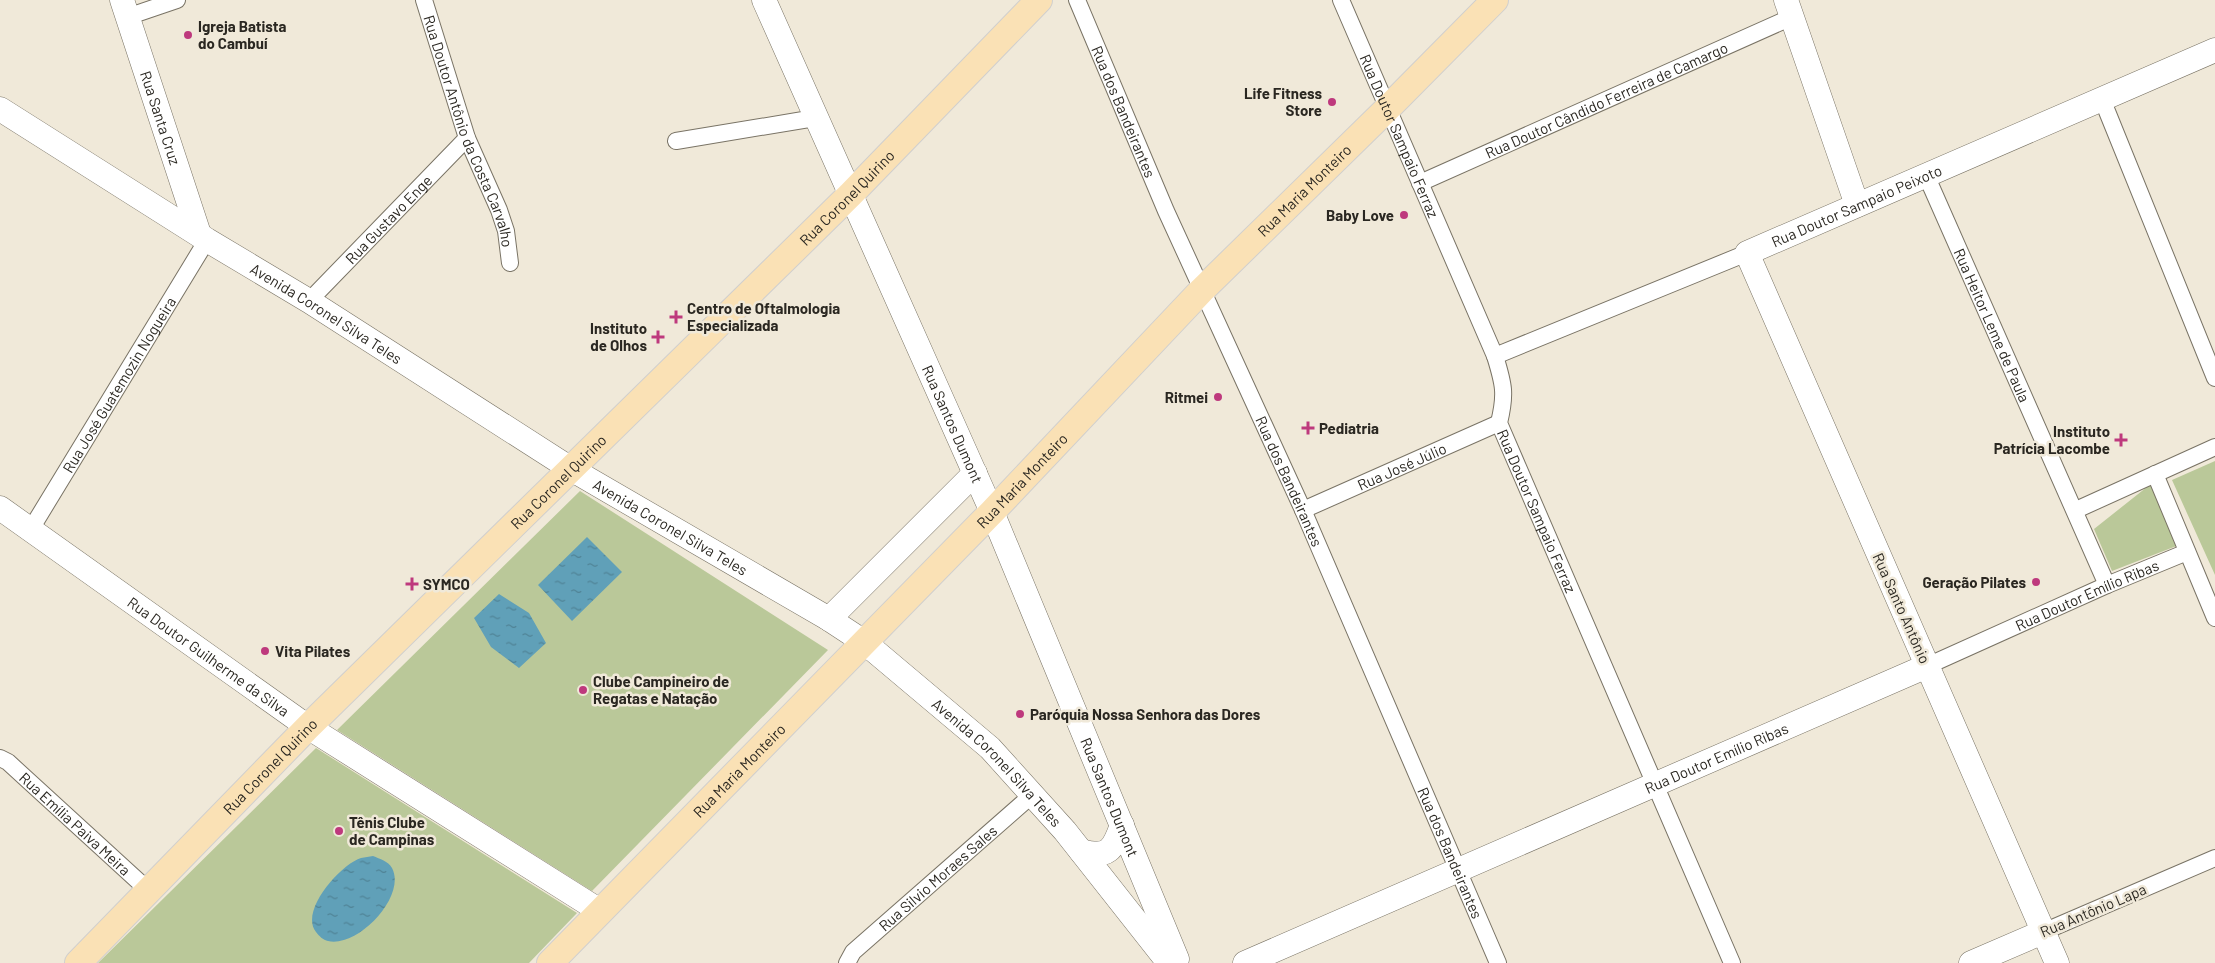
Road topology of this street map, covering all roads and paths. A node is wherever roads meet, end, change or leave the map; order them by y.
1 (177, 0) edge
2 (424, 0) edge
3 (764, 0) edge
4 (1039, 0) edge
5 (1077, 0) edge
6 (1341, 0) edge
7 (1495, 0) edge
8 (124, 8) edge
9 (1789, 8) edge
10 (2215, 50) edge
11 (2102, 99) junction
12 (0, 109) edge
13 (1387, 110) junction
14 (815, 118) junction
15 (467, 138) junction
16 (676, 141) dead end
17 (1926, 175) junction
18 (1420, 183) junction
19 (850, 195) junction
20 (1857, 205) junction
21 (203, 237) junction
22 (1747, 253) junction
23 (510, 263) dead end
24 (1202, 290) junction
25 (309, 301) junction
26 (1495, 356) junction
27 (2215, 378) edge
28 (1499, 423) junction
29 (2215, 448) edge
30 (571, 469) junction
31 (975, 473) junction
32 (2155, 474) junction
33 (0, 508) edge
34 (1303, 510) junction
35 (2076, 510) junction
36 (992, 512) junction
37 (32, 529) junction
38 (2187, 552) junction
39 (2107, 585) junction
40 (2215, 618) edge
41 (829, 619) junction
42 (864, 642) junction
43 (1928, 666) junction
44 (308, 727) junction
45 (0, 758) edge
46 (1655, 785) junction
47 (1032, 795) junction
48 (1122, 825) junction
49 (1081, 851) junction
50 (2215, 858) edge
51 (1456, 870) junction
52 (148, 891) junction
53 (600, 911) junction
54 (2043, 932) junction
55 (78, 963) edge
56 (550, 963) edge
57 (847, 963) edge
58 (1169, 963) edge
59 (1178, 963) edge
60 (1245, 963) edge
61 (1498, 963) edge
62 (1732, 963) edge
63 (1971, 963) edge
64 (2057, 963) edge

1 - 8 street
2 - 15 street, Rua Doutor Antônio da Costa Carvalho
3 - 14 street, Rua Santos Dumont
4 - 19 main road, Rua Coronel Quirino
5 - 24 street, Rua dos Bandeirantes
6 - 13 street, Rua Doutor Sampaio Ferraz
7 - 13 main road, Rua Maria Monteiro
8 - 21 street, Rua Santa Cruz
9 - 18 street, Rua Doutor Cândido Ferreira de Camargo
9 - 20 street
10 - 11 street, Rua Doutor Sampaio Peixoto
11 - 17 street, Rua Doutor Sampaio Peixoto
11 - 27 street
12 - 21 street, Avenida Coronel Silva Teles
13 - 18 street, Rua Doutor Sampaio Ferraz
13 - 24 main road, Rua Maria Monteiro
14 - 16 street
14 - 19 street, Rua Santos Dumont
15 - 23 street, Rua Doutor Antônio da Costa Carvalho
15 - 25 street, Rua Gustavo Enge
17 - 20 street, Rua Doutor Sampaio Peixoto
17 - 35 street, Rua Heitor Leme de Paula
18 - 26 street, Rua Doutor Sampaio Ferraz
19 - 30 main road, Rua Coronel Quirino
19 - 31 street, Rua Santos Dumont
20 - 22 street, Rua Doutor Sampaio Peixoto
21 - 25 street, Avenida Coronel Silva Teles
21 - 37 street, Rua José Guatemozin Nogueira
22 - 26 street, Rua Doutor Sampaio Peixoto
22 - 43 street, Rua Santo Antônio
24 - 34 street, Rua dos Bandeirantes
24 - 36 main road, Rua Maria Monteiro
25 - 30 street, Avenida Coronel Silva Teles
26 - 28 street, Rua Doutor Sampaio Ferraz
28 - 34 street, Rua José Júlio
28 - 46 street, Rua Doutor Sampaio Ferraz
29 - 32 street
30 - 41 street, Avenida Coronel Silva Teles
30 - 44 main road, Rua Coronel Quirino
31 - 36 street, Rua Santos Dumont
31 - 41 street
32 - 35 street
32 - 38 street
33 - 37 street, Rua Doutor Guilherme da Silva
34 - 51 street, Rua dos Bandeirantes
35 - 39 street, Rua Heitor Leme de Paula
36 - 42 main road, Rua Maria Monteiro
36 - 48 street, Rua Santos Dumont
37 - 44 street, Rua Doutor Guilherme da Silva
38 - 39 street, Rua Doutor Emílio Ribas
38 - 40 street
39 - 43 street, Rua Doutor Emílio Ribas
41 - 42 street, Avenida Coronel Silva Teles
42 - 47 street, Avenida Coronel Silva Teles
42 - 53 main road, Rua Maria Monteiro
43 - 46 street, Rua Doutor Emílio Ribas
43 - 54 street, Rua Santo Antônio
44 - 52 main road, Rua Coronel Quirino
44 - 53 street, Rua Doutor Guilherme da Silva
45 - 52 street, Rua Emília Paiva Meira
46 - 51 street, Rua Doutor Emílio Ribas
46 - 62 street, Rua Doutor Sampaio Ferraz
47 - 49 street, Avenida Coronel Silva Teles
47 - 57 street, Rua Silvio Moraes Sales
48 - 49 street
48 - 59 street, Rua Santos Dumont
49 - 58 street, Avenida Coronel Silva Teles
50 - 54 street, Rua Antônio Lapa
51 - 60 street, Rua Doutor Emílio Ribas
51 - 61 street, Rua dos Bandeirantes
52 - 55 main road, Rua Coronel Quirino
53 - 56 main road, Rua Maria Monteiro
54 - 63 street, Rua Antônio Lapa
54 - 64 street, Rua Santo Antônio

